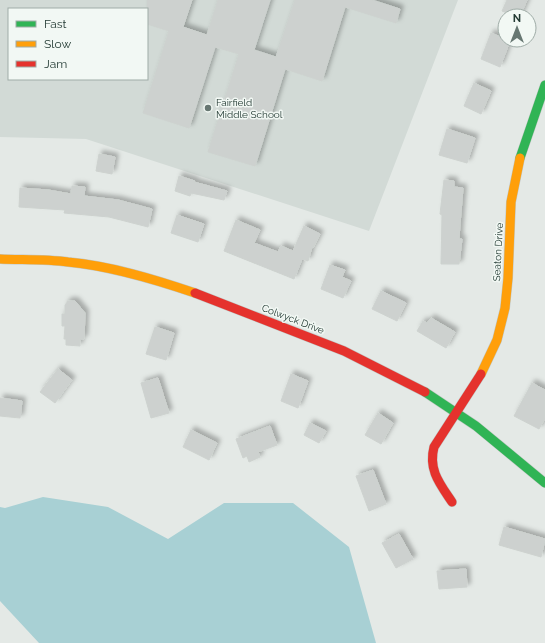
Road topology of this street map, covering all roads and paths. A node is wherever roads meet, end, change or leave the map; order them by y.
1 (545, 86) edge
2 (0, 259) edge
3 (456, 413) junction
4 (545, 483) edge
5 (452, 502) dead end

1 - 3 street, Seaton Drive
2 - 3 street, Colwyck Drive
3 - 4 street, Colwyck Drive
3 - 5 street, Seaton Drive

